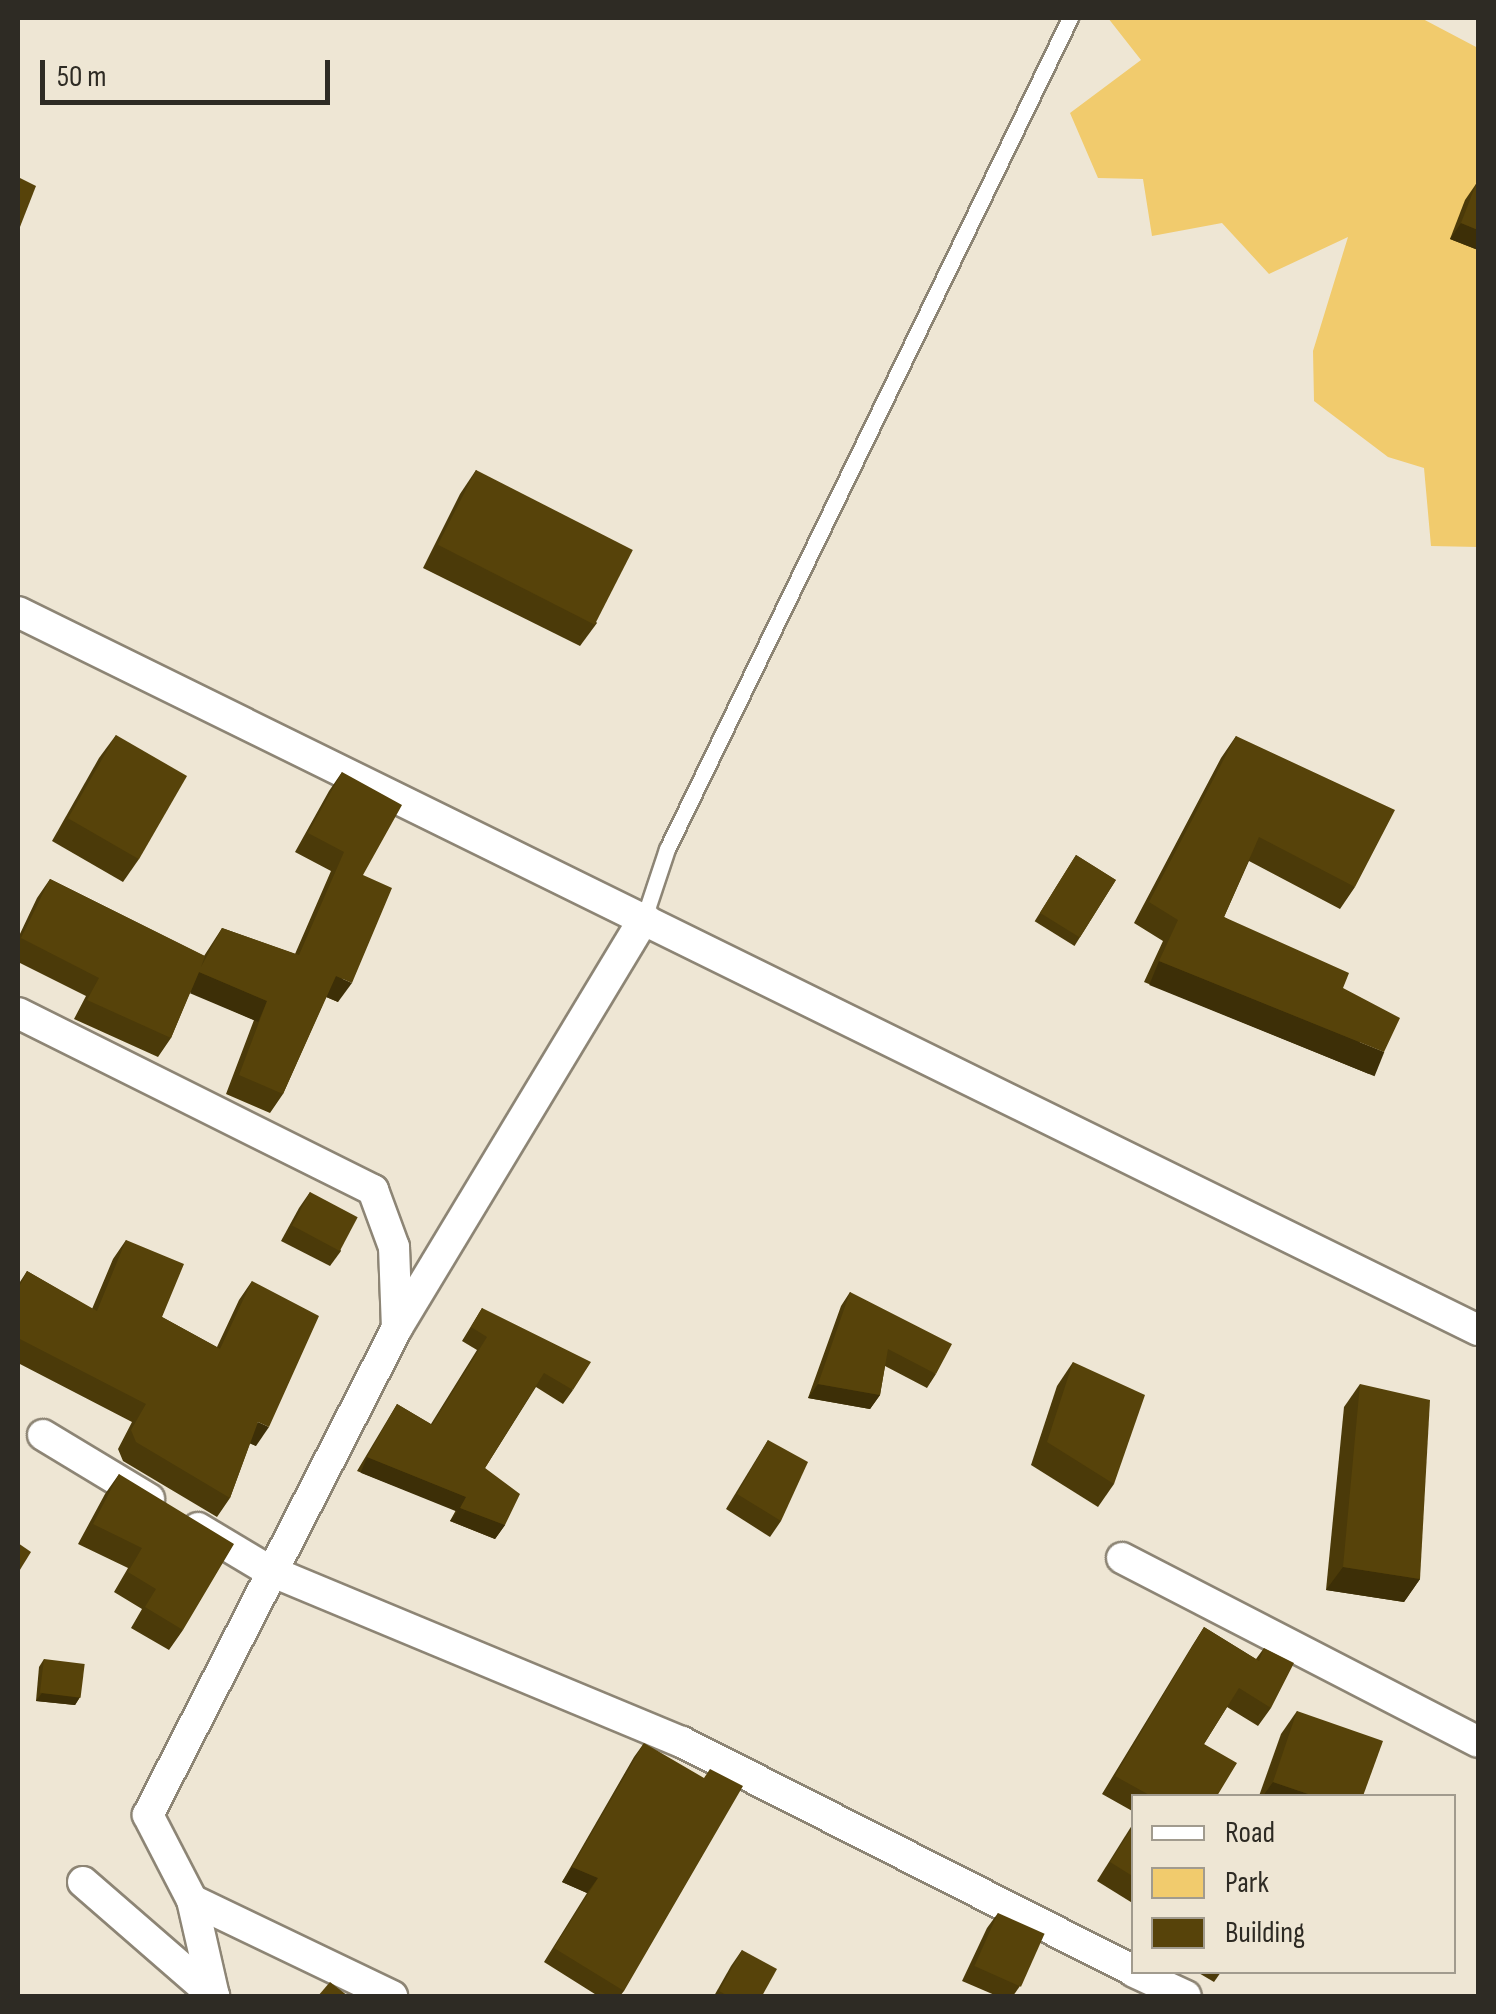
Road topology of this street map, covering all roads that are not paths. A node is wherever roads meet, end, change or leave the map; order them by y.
1 (1070, 18) edge
2 (18, 612) edge
3 (644, 918) junction
4 (18, 1014) edge
5 (396, 1328) junction
6 (1478, 1330) edge
7 (43, 1435) dead end
8 (1122, 1558) dead end
9 (268, 1570) junction
10 (1478, 1742) edge
11 (83, 1882) dead end
12 (192, 1900) junction
13 (1131, 1969) edge
14 (1140, 1974) edge
15 (392, 1996) edge
16 (1186, 1996) edge

1 - 3 lane
2 - 3 street
3 - 5 street
3 - 6 street
4 - 5 street
5 - 9 street
7 - 9 street
8 - 10 street
9 - 12 street
9 - 13 street
11 - 12 street
12 - 15 street
14 - 16 street

